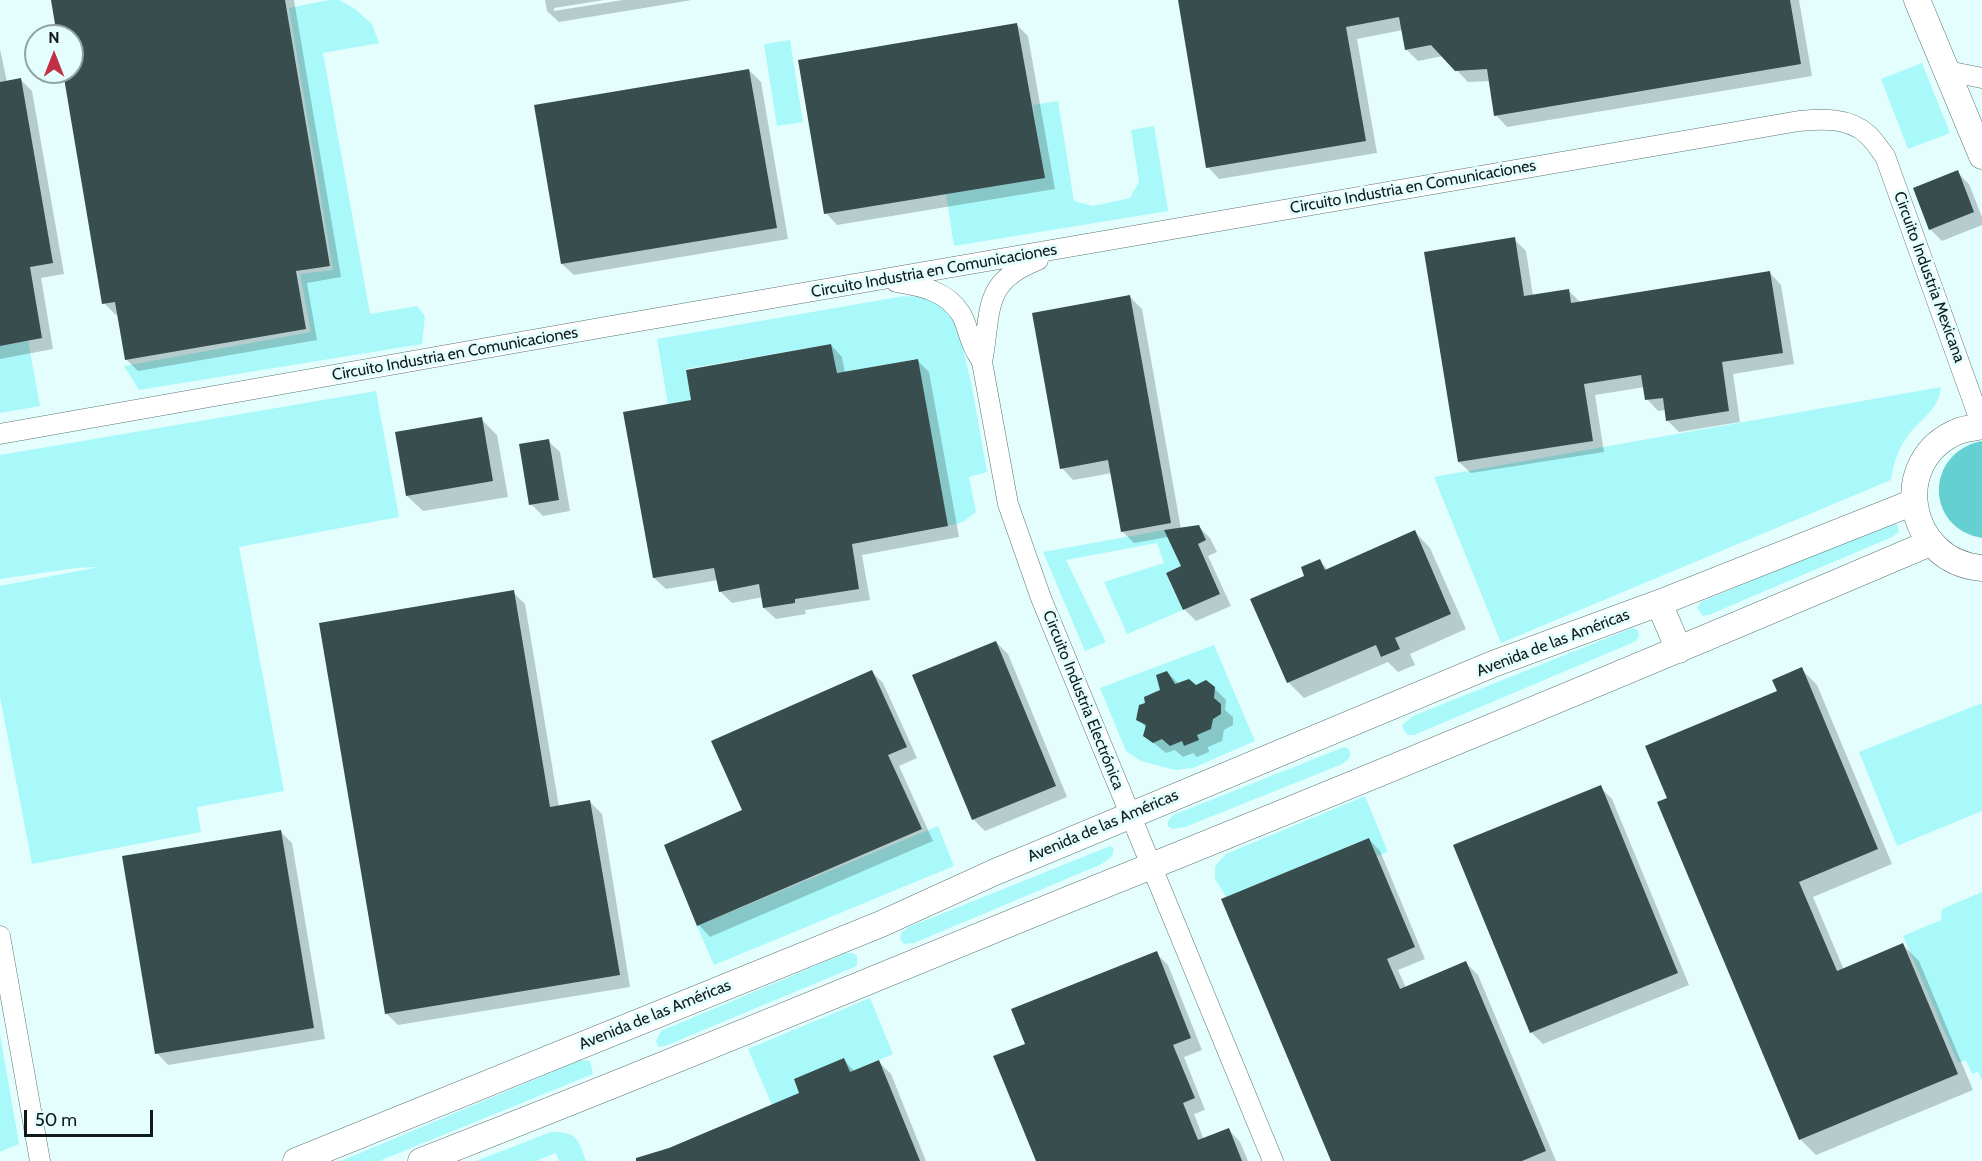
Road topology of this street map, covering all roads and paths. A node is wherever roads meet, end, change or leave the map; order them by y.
1 (1917, 0) edge
2 (1947, 71) junction
3 (1982, 78) edge
4 (1866, 133) joint
5 (1982, 156) edge
6 (1074, 246) junction
7 (882, 280) junction
8 (982, 362) junction
9 (1982, 426) edge
10 (0, 434) edge
11 (1914, 502) junction
12 (1930, 543) junction
13 (1982, 567) edge
14 (1659, 603) junction
15 (1679, 650) junction
16 (1130, 815) junction
17 (1152, 867) junction
18 (0, 936) edge
19 (40, 1161) edge
20 (296, 1161) edge
21 (421, 1161) edge
22 (1273, 1161) edge

1 - 2 main road
2 - 3 street
2 - 5 main road
4 - 6 street, Circuito Industria en Comunicaciones
4 - 9 street, Circuito Industria Mexicana
6 - 7 street, Circuito Industria en Comunicaciones
6 - 8 street, Circuito Industria Electrónica
7 - 8 street, Circuito Industria Electrónica
7 - 10 street, Circuito Industria en Comunicaciones
8 - 16 street, Circuito Industria Electrónica
9 - 11 main road
11 - 12 main road
11 - 14 main road, Avenida de las Américas
12 - 13 main road
12 - 15 main road
14 - 15 main road
14 - 16 main road, Avenida de las Américas
15 - 17 main road
16 - 17 street, Circuito Industria Electrónica
16 - 20 main road, Avenida de las Américas
17 - 21 main road
17 - 22 street, Circuito Industria Electrónica
18 - 19 street

